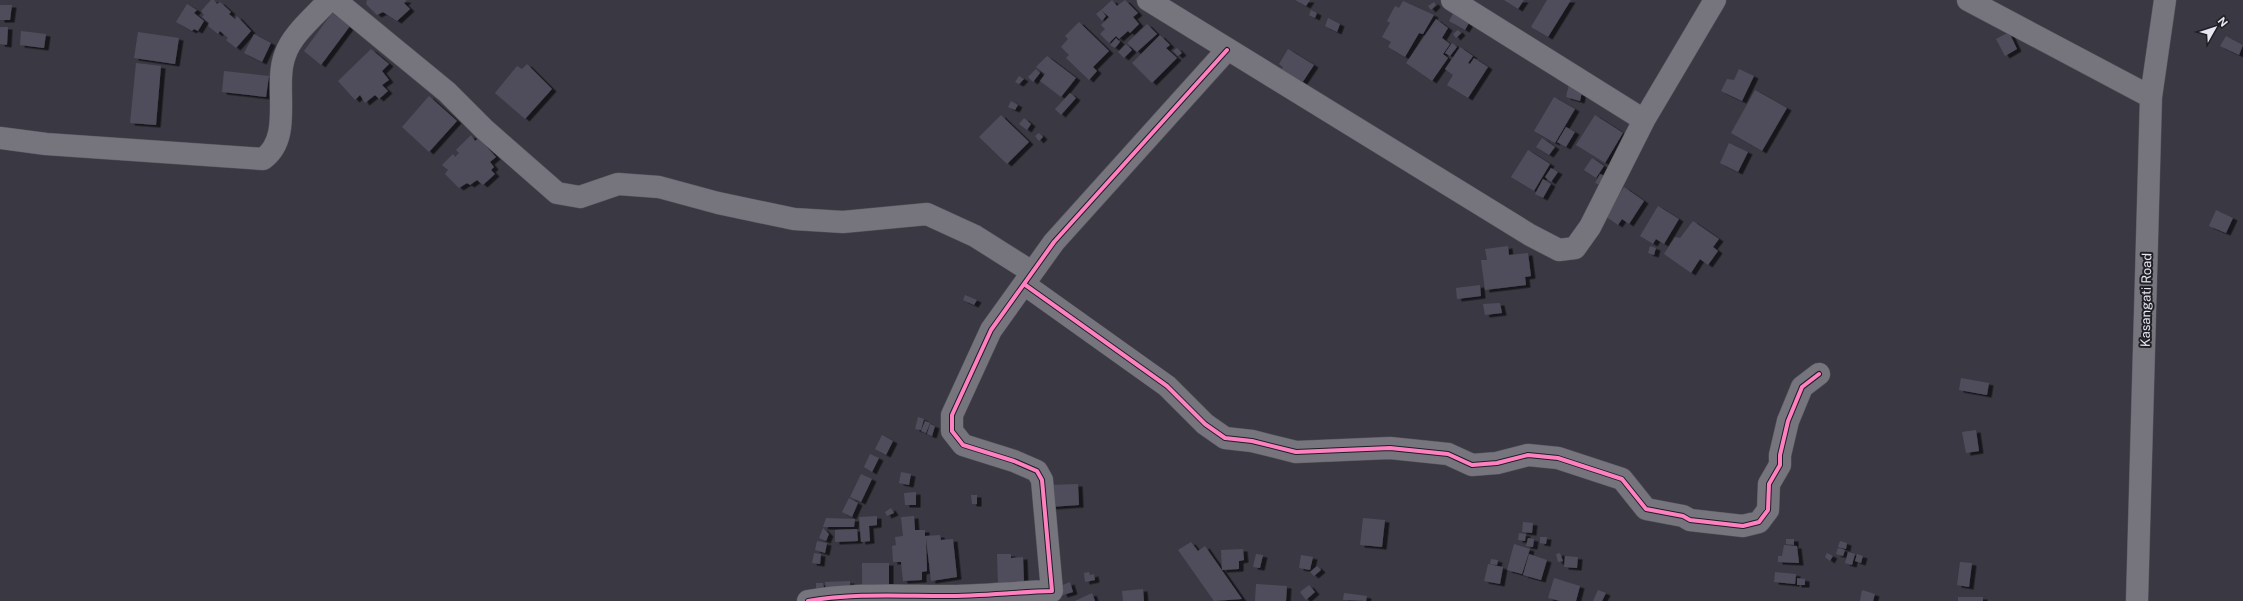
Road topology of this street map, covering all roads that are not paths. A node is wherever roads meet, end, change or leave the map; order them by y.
1 (329, 0) edge
2 (335, 0) edge
3 (1148, 0) edge
4 (1452, 0) edge
5 (1715, 0) edge
6 (1968, 0) edge
7 (2164, 1) edge
8 (1227, 50) junction
9 (2151, 97) junction
10 (1644, 120) junction
11 (0, 138) edge
12 (1028, 278) junction
13 (1819, 374) dead end
14 (926, 598) edge
15 (808, 601) edge
16 (2137, 601) edge

1 - 11 street
2 - 12 street
3 - 8 street
4 - 10 street
5 - 10 street
6 - 9 street
7 - 9 street, Kasangati Road
8 - 10 street
8 - 12 street
9 - 16 street, Kasangati Road
12 - 13 street
12 - 14 street
14 - 15 street

